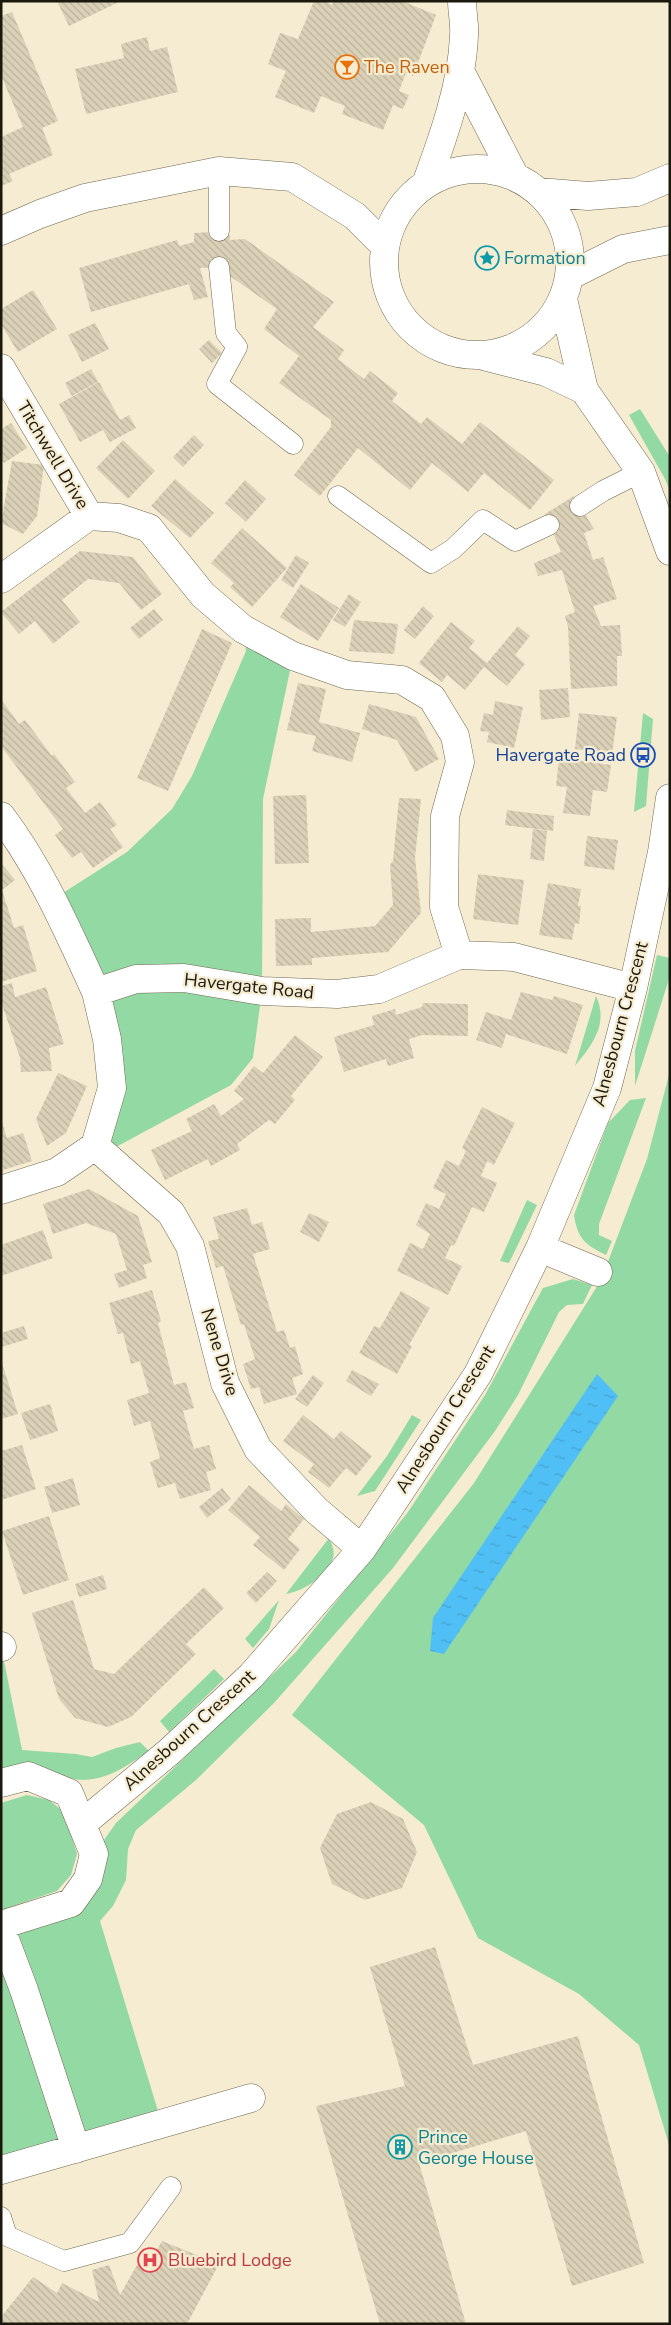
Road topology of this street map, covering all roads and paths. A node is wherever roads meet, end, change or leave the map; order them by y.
1 (462, 1) edge
2 (459, 69) junction
3 (219, 170) junction
4 (515, 177) junction
5 (670, 178) edge
6 (426, 184) junction
7 (538, 192) junction
8 (1, 231) edge
9 (219, 232) dead end
10 (670, 240) edge
11 (384, 245) junction
12 (219, 267) dead end
13 (566, 288) junction
14 (482, 356) junction
15 (1, 368) edge
16 (584, 390) junction
17 (293, 444) dead end
18 (641, 472) junction
19 (338, 496) dead end
20 (580, 506) dead end
21 (89, 516) junction
22 (549, 525) dead end
23 (670, 551) edge
24 (1, 579) edge
25 (670, 798) edge
26 (1, 816) edge
27 (459, 955) junction
28 (632, 988) junction
29 (96, 992) junction
30 (95, 1146) junction
31 (1, 1190) edge
32 (540, 1248) junction
33 (598, 1272) dead end
34 (362, 1549) junction
35 (1, 1783) edge
36 (83, 1824) junction
37 (1, 1927) edge
38 (250, 2098) dead end
39 (76, 2149) junction
40 (1, 2170) edge
41 (172, 2187) dead end
42 (1, 2217) edge

1 - 2 street
2 - 4 street
2 - 6 street
3 - 8 street
3 - 9 lane
3 - 11 street
4 - 6 street
4 - 7 street
5 - 7 street
6 - 11 street
7 - 13 street
10 - 13 street
11 - 14 street
12 - 17 lane
13 - 14 street
13 - 16 street
14 - 16 street
15 - 21 street, Titchwell Drive
16 - 18 street
18 - 20 lane
18 - 23 street
19 - 22 lane
21 - 24 street
21 - 27 street
25 - 28 street, Alnesbourn Crescent
26 - 29 street
27 - 28 street, Havergate Road
27 - 29 street, Havergate Road
28 - 32 street, Alnesbourn Crescent
29 - 30 street
30 - 31 street
30 - 34 street, Nene Drive
32 - 33 street
32 - 34 street, Alnesbourn Crescent
34 - 36 street, Alnesbourn Crescent
35 - 36 street
36 - 37 street
37 - 39 street
38 - 39 street
39 - 40 street
41 - 42 lane

